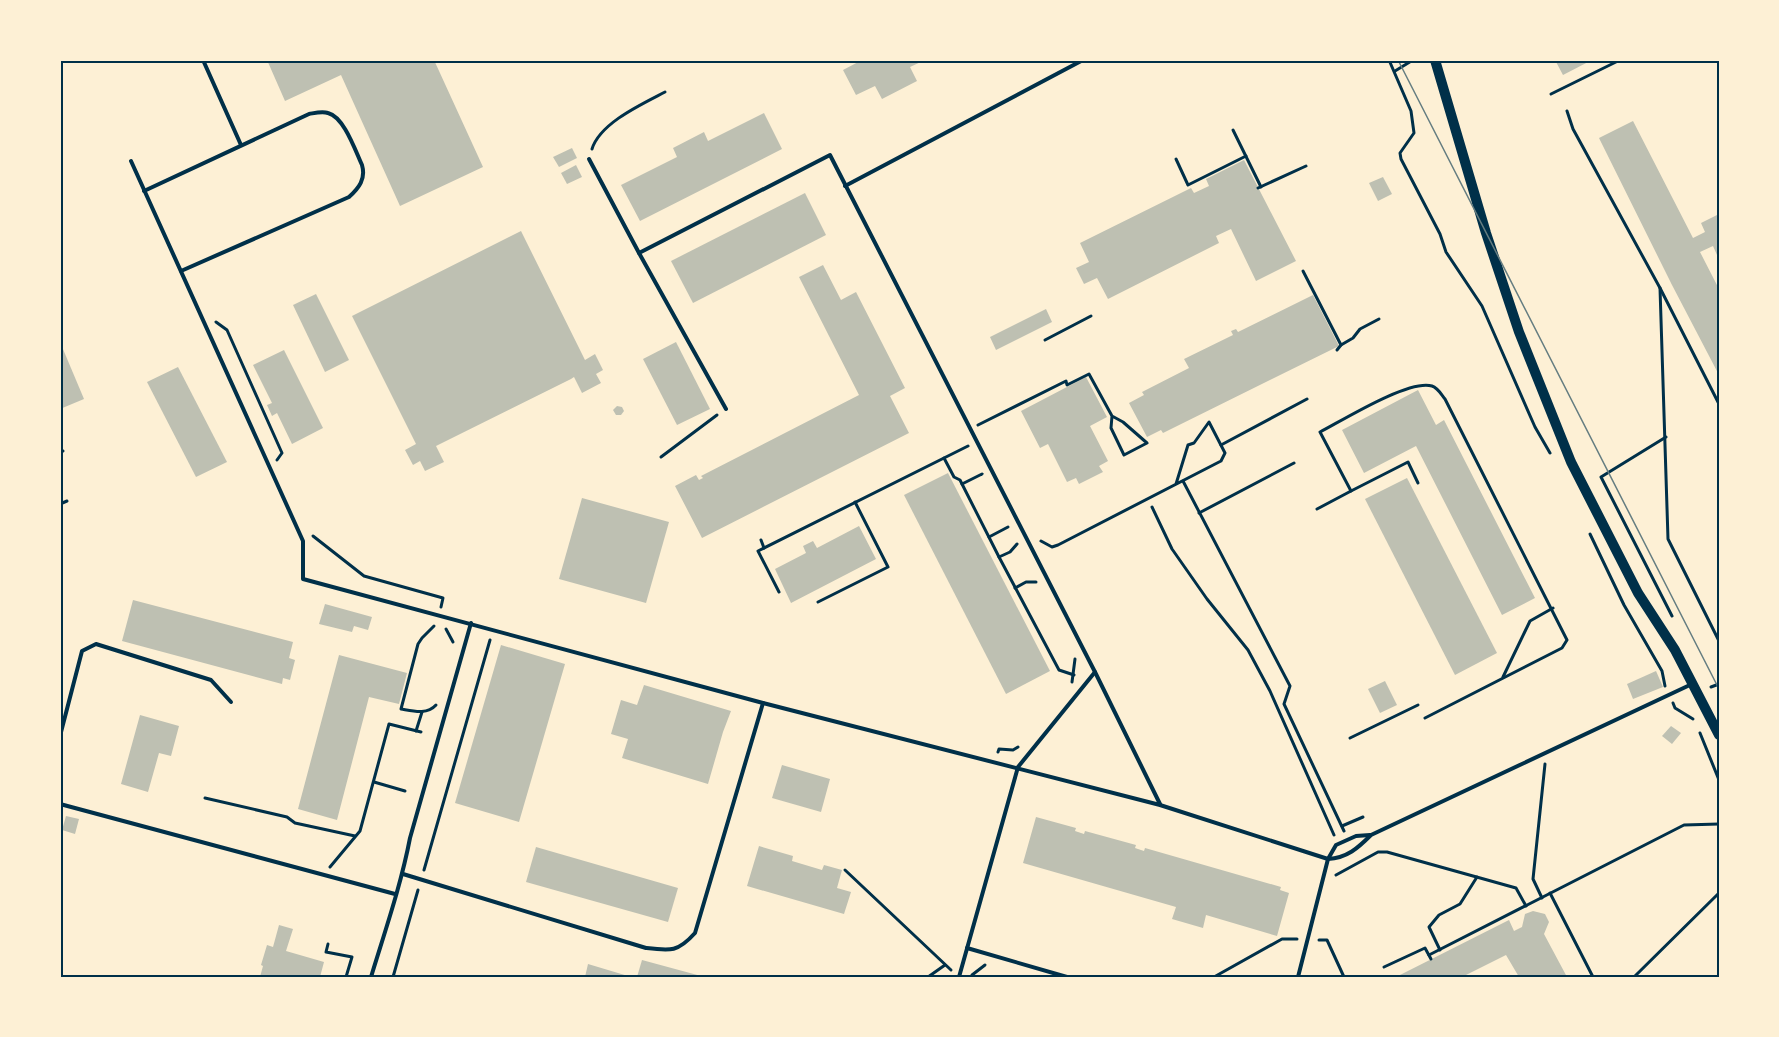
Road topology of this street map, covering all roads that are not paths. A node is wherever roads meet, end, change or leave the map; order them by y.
1 (203, 60) edge
2 (1083, 60) edge
3 (1435, 60) edge
4 (241, 145) junction
5 (589, 159) road end
6 (131, 161) dead end
7 (845, 186) junction
8 (144, 191) junction
9 (639, 253) junction
10 (181, 272) junction
11 (726, 409) road end
12 (471, 623) junction
13 (1095, 672) junction
14 (1693, 684) junction
15 (231, 702) dead end
16 (763, 703) junction
17 (1719, 735) edge
18 (60, 736) edge
19 (1018, 767) junction
20 (60, 804) edge
21 (1160, 805) junction
22 (1371, 835) junction
23 (1328, 859) junction
24 (403, 874) junction
25 (395, 894) junction
26 (967, 948) junction
27 (371, 977) edge
28 (958, 977) edge
29 (1067, 977) edge
30 (1298, 977) edge

1 - 4 lane
2 - 7 lane
3 - 14 street
4 - 8 lane
4 - 10 lane
5 - 9 lane
6 - 8 lane
7 - 9 lane
7 - 13 lane
8 - 10 lane
9 - 11 lane
10 - 12 lane
12 - 16 lane
12 - 24 lane
13 - 19 lane
13 - 21 lane
14 - 17 street
14 - 22 lane
15 - 18 lane
16 - 19 lane
16 - 24 lane
19 - 21 lane
19 - 26 lane
20 - 25 lane
21 - 23 lane
22 - 23 lane
22 - 23 lane
23 - 30 lane
24 - 25 lane
25 - 27 lane
26 - 28 lane
26 - 29 lane

